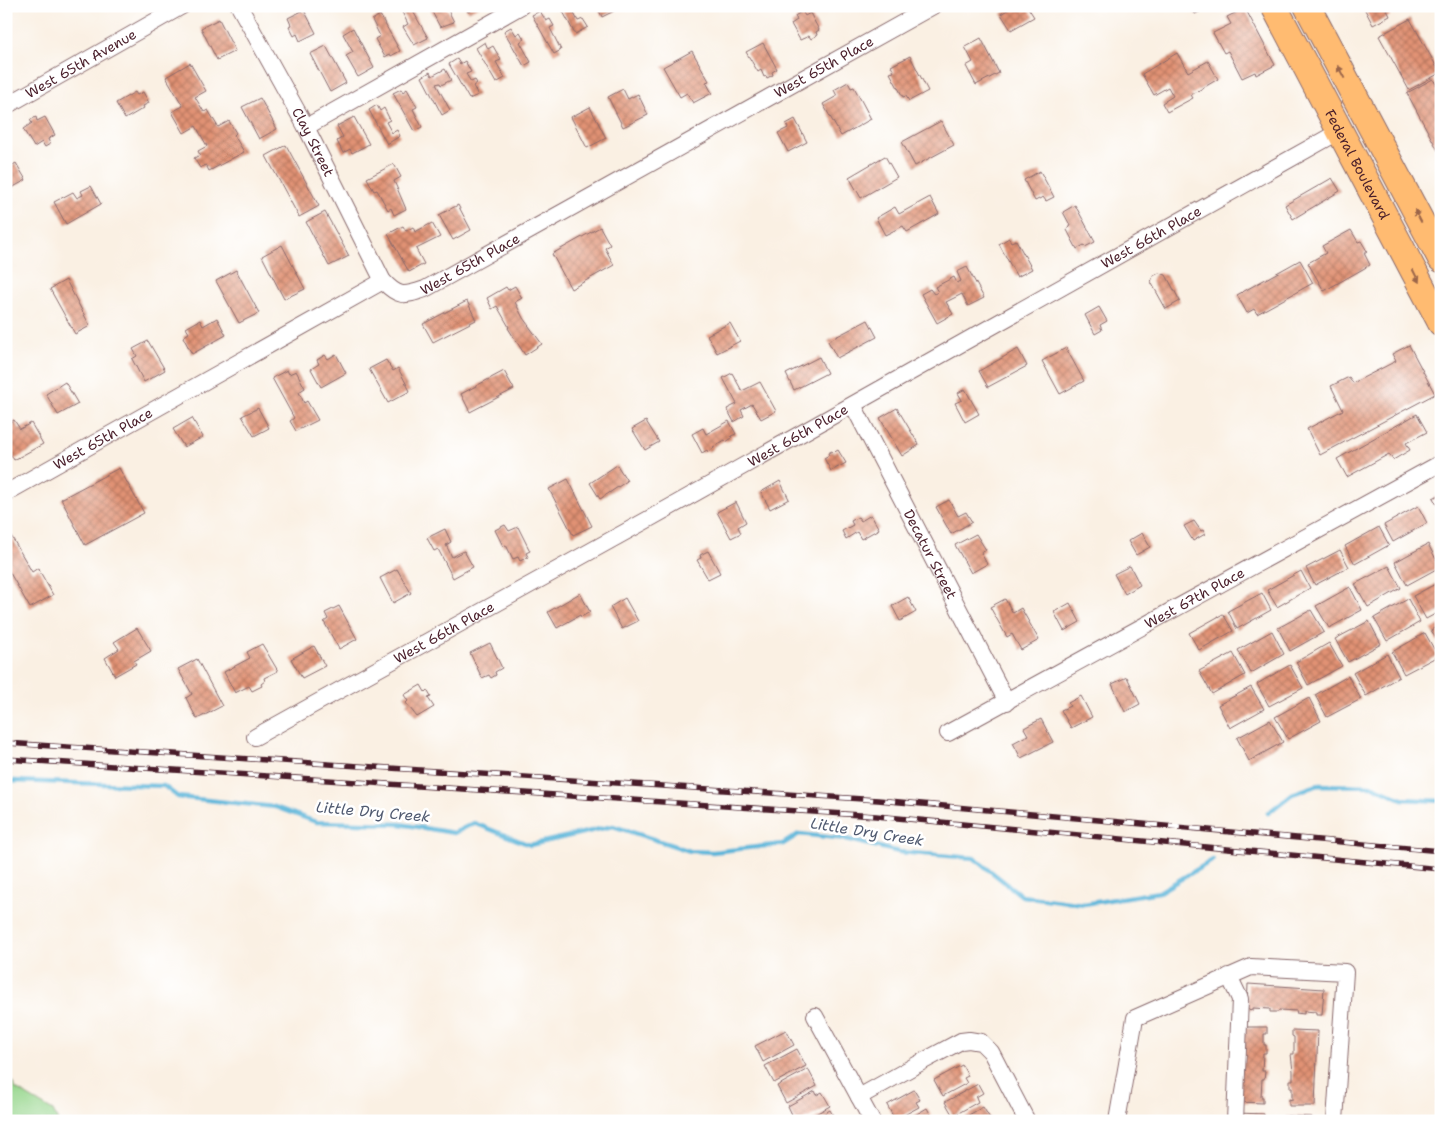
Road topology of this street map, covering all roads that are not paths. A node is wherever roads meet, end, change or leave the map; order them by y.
1 (182, 6) edge
2 (239, 6) edge
3 (521, 6) edge
4 (933, 6) edge
5 (1274, 6) edge
6 (1307, 6) edge
7 (6, 106) edge
8 (306, 127) junction
9 (1340, 131) junction
10 (1441, 259) edge
11 (383, 281) junction
12 (1441, 323) edge
13 (853, 405) junction
14 (1441, 463) edge
15 (6, 493) edge
16 (1007, 702) junction
17 (948, 734) dead end
18 (255, 737) dead end
19 (1229, 976) junction
20 (815, 1016) dead end
21 (859, 1098) junction
22 (872, 1121) edge
23 (1027, 1121) edge
24 (1117, 1121) edge
25 (1235, 1121) edge
26 (1335, 1121) edge

1 - 7 street, West 65th Avenue
2 - 8 street, Clay Street
3 - 8 street
4 - 11 street, West 65th Place
5 - 9 main road, Federal Boulevard
10 -> 6 main road, Federal Boulevard
8 - 11 street, Clay Street
9 -> 12 main road, Federal Boulevard
9 - 13 street, West 66th Place
11 - 15 street, West 65th Place
13 - 16 street, Decatur Street
13 - 18 street, West 66th Place
14 - 16 street, West 67th Place
16 - 17 street, West 67th Place
19 - 24 street
19 - 25 street
19 - 26 street
20 - 21 street
21 - 22 street
21 - 23 street

